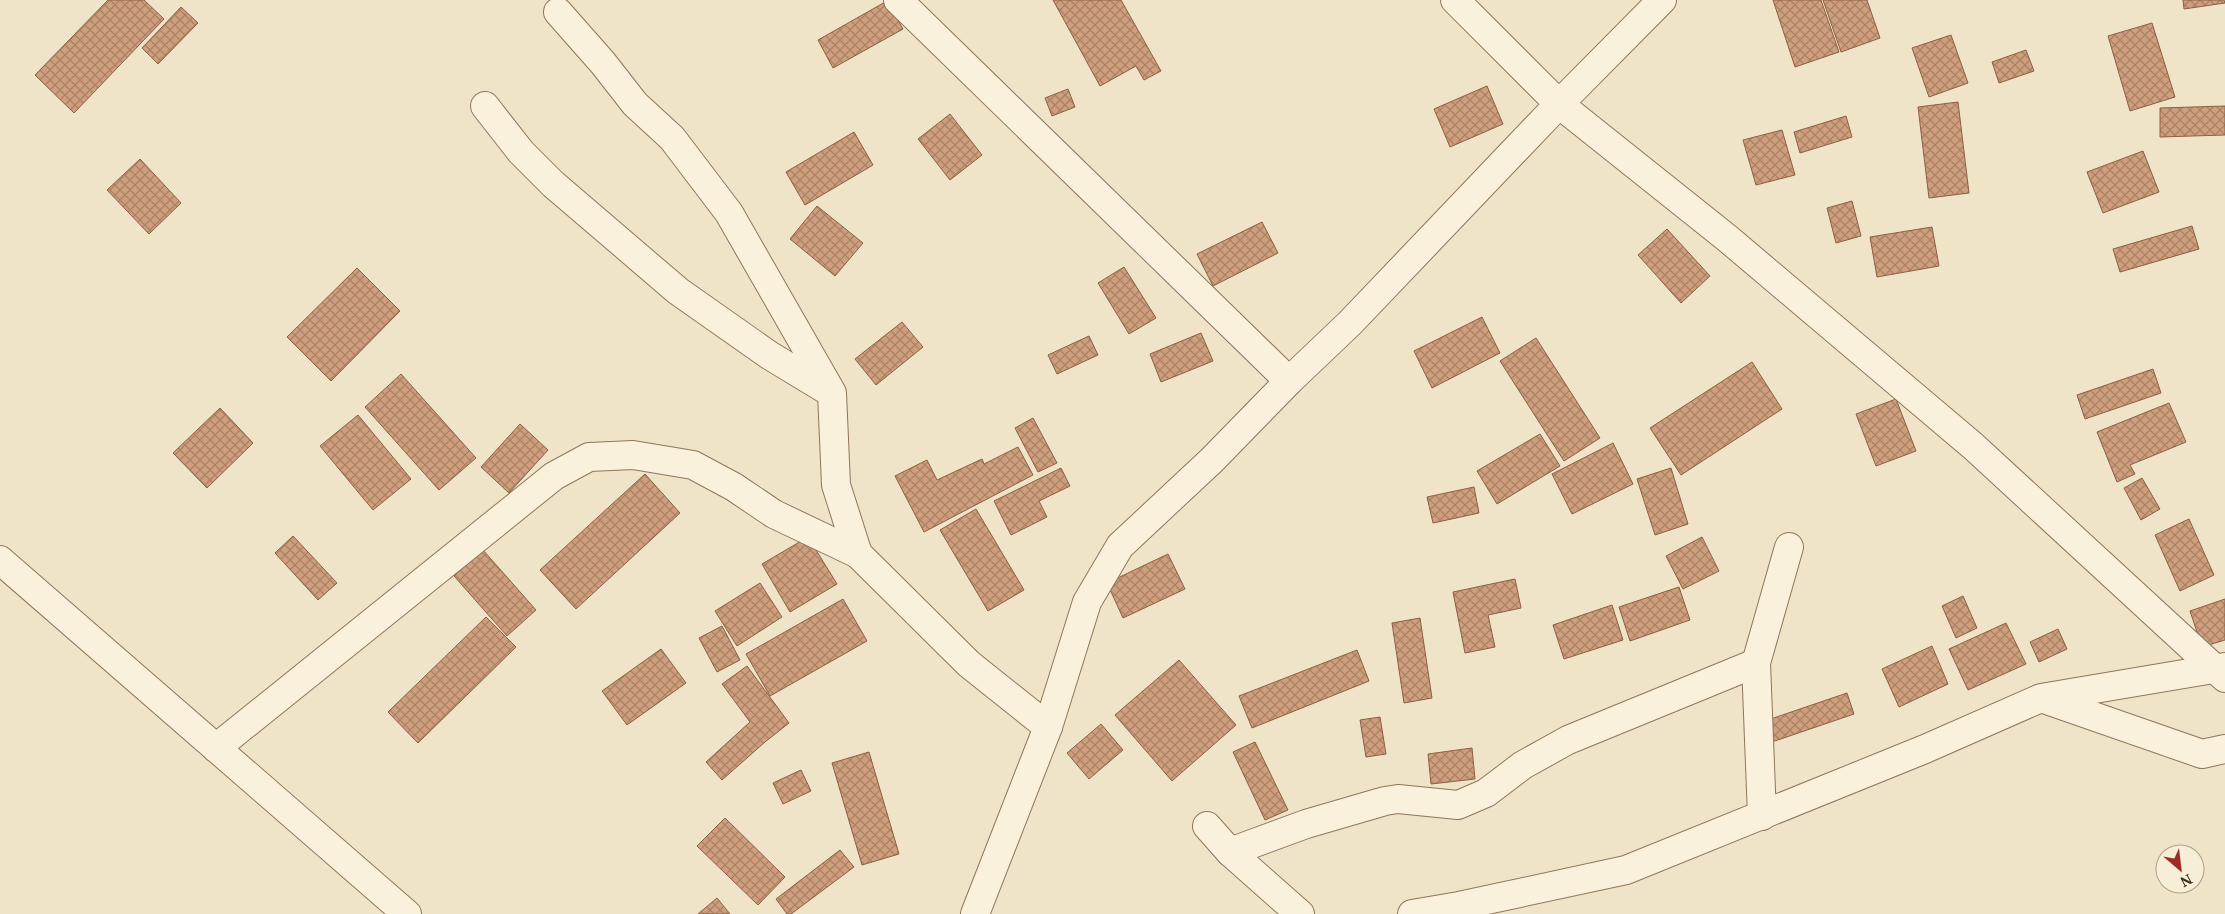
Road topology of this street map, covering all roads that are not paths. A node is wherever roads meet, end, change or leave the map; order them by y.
1 (898, 0) edge
2 (1456, 0) edge
3 (1662, 0) edge
4 (558, 12) dead end
5 (1559, 104) junction
6 (485, 106) dead end
7 (1289, 380) junction
8 (832, 393) junction
9 (1789, 547) dead end
10 (858, 554) junction
11 (0, 560) edge
12 (1756, 663) junction
13 (2222, 671) edge
14 (2041, 698) junction
15 (1048, 727) junction
16 (216, 748) junction
17 (2225, 749) edge
18 (1762, 816) junction
19 (1207, 826) dead end
20 (1230, 852) junction
21 (406, 914) edge
22 (975, 914) edge
23 (1300, 914) edge
24 (1412, 914) edge

1 - 7 street
2 - 5 street
3 - 5 street
4 - 8 street
5 - 7 street
5 - 13 street
6 - 8 street
7 - 15 street
8 - 10 street
9 - 12 street
10 - 15 street
10 - 16 street
11 - 16 street
12 - 18 street
12 - 20 street
13 - 14 street
14 - 17 street
14 - 18 street
15 - 22 street
16 - 21 street
18 - 24 street
19 - 20 street
20 - 23 street

